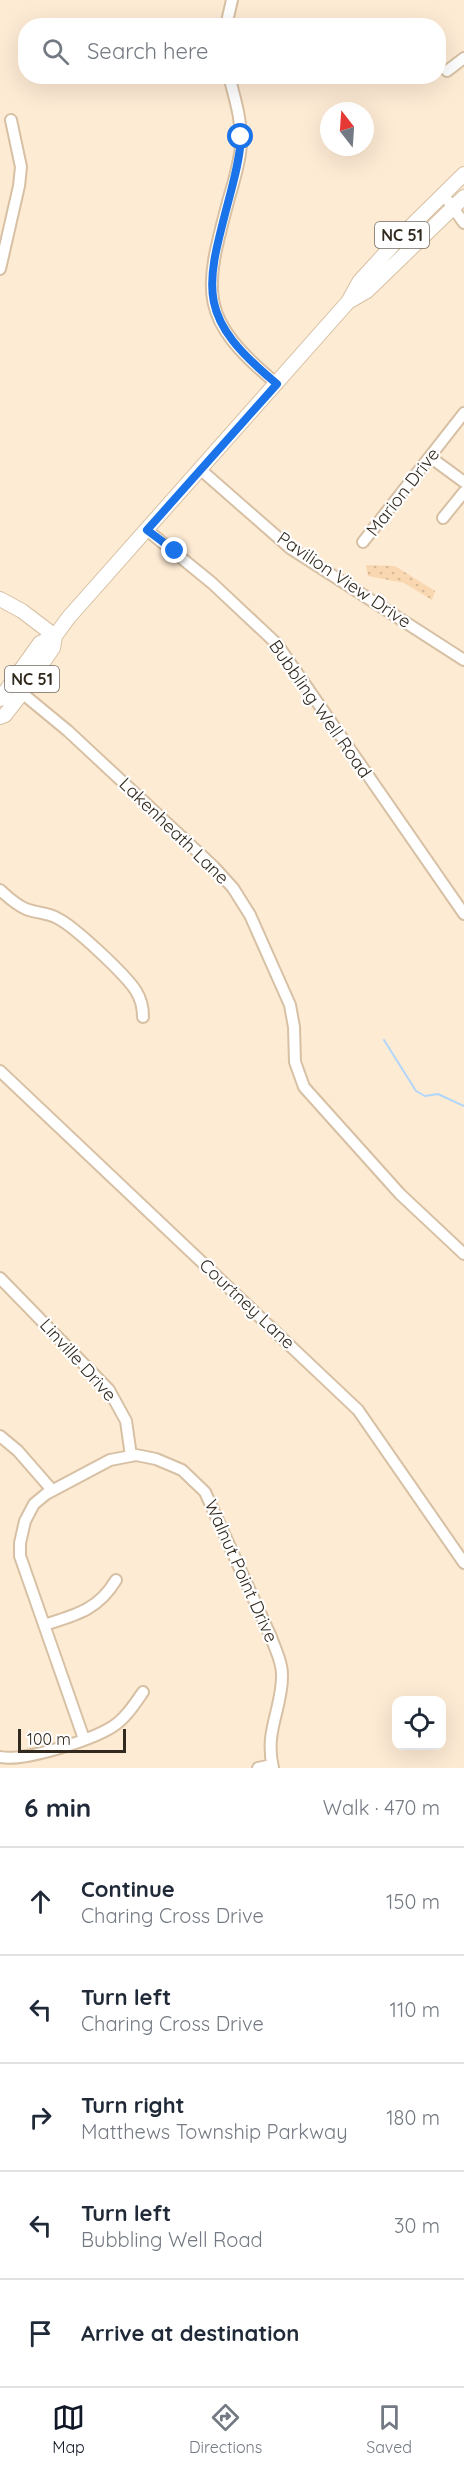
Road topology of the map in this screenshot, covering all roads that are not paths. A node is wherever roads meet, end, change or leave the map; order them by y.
1 (232, 0) edge
2 (228, 18) edge
3 (464, 58) edge
4 (447, 70) dead end
5 (231, 84) edge
6 (11, 120) dead end
7 (464, 174) edge
8 (443, 194) junction
9 (464, 197) edge
10 (453, 207) junction
11 (464, 223) edge
12 (0, 269) edge
13 (348, 302) junction
14 (277, 384) junction
15 (464, 413) edge
16 (430, 457) junction
17 (201, 470) junction
18 (464, 482) edge
19 (464, 492) edge
20 (443, 518) dead end
21 (147, 530) junction
22 (363, 542) dead end
23 (0, 599) edge
24 (55, 636) junction
25 (464, 660) edge
26 (22, 693) junction
27 (0, 699) edge
28 (0, 717) edge
29 (0, 890) edge
30 (464, 914) edge
31 (143, 1017) dead end
32 (0, 1071) edge
33 (464, 1254) edge
34 (0, 1278) edge
35 (0, 1436) edge
36 (131, 1456) junction
37 (52, 1490) junction
38 (464, 1563) edge
39 (116, 1580) dead end
40 (44, 1625) junction
41 (142, 1692) dead end
42 (84, 1739) junction
43 (0, 1757) edge
44 (273, 1767) edge
45 (258, 1768) edge

1 - 2 street
3 - 4 street
5 - 14 street
6 - 12 street
7 - 8 main road, NC 51
8 - 10 street
8 - 13 main road, NC 51
9 - 10 main road, NC 51
10 - 11 street
10 - 13 main road, NC 51
13 - 14 main road, NC 51
14 - 17 main road, NC 51
15 - 16 street, Marion Drive
16 - 18 street
16 - 22 street, Marion Drive
17 - 21 main road, NC 51
17 - 25 street, Pavilion View Drive
19 - 20 street
21 - 24 main road, NC 51
21 - 30 street, Bubbling Well Road
23 - 24 main road
24 - 26 main road, NC 51
24 - 27 main road, NC 51
26 - 28 main road, NC 51
26 - 33 street, Lakenheath Lane
29 - 31 street
32 - 38 street, Courtney Lane
34 - 36 street, Linville Drive
35 - 37 street
36 - 37 street, Walnut Point Drive
36 - 44 street, Walnut Point Drive
37 - 40 street, Walnut Point Drive
39 - 40 street
40 - 42 street, Walnut Point Drive
41 - 42 street
42 - 43 street
44 - 45 street

